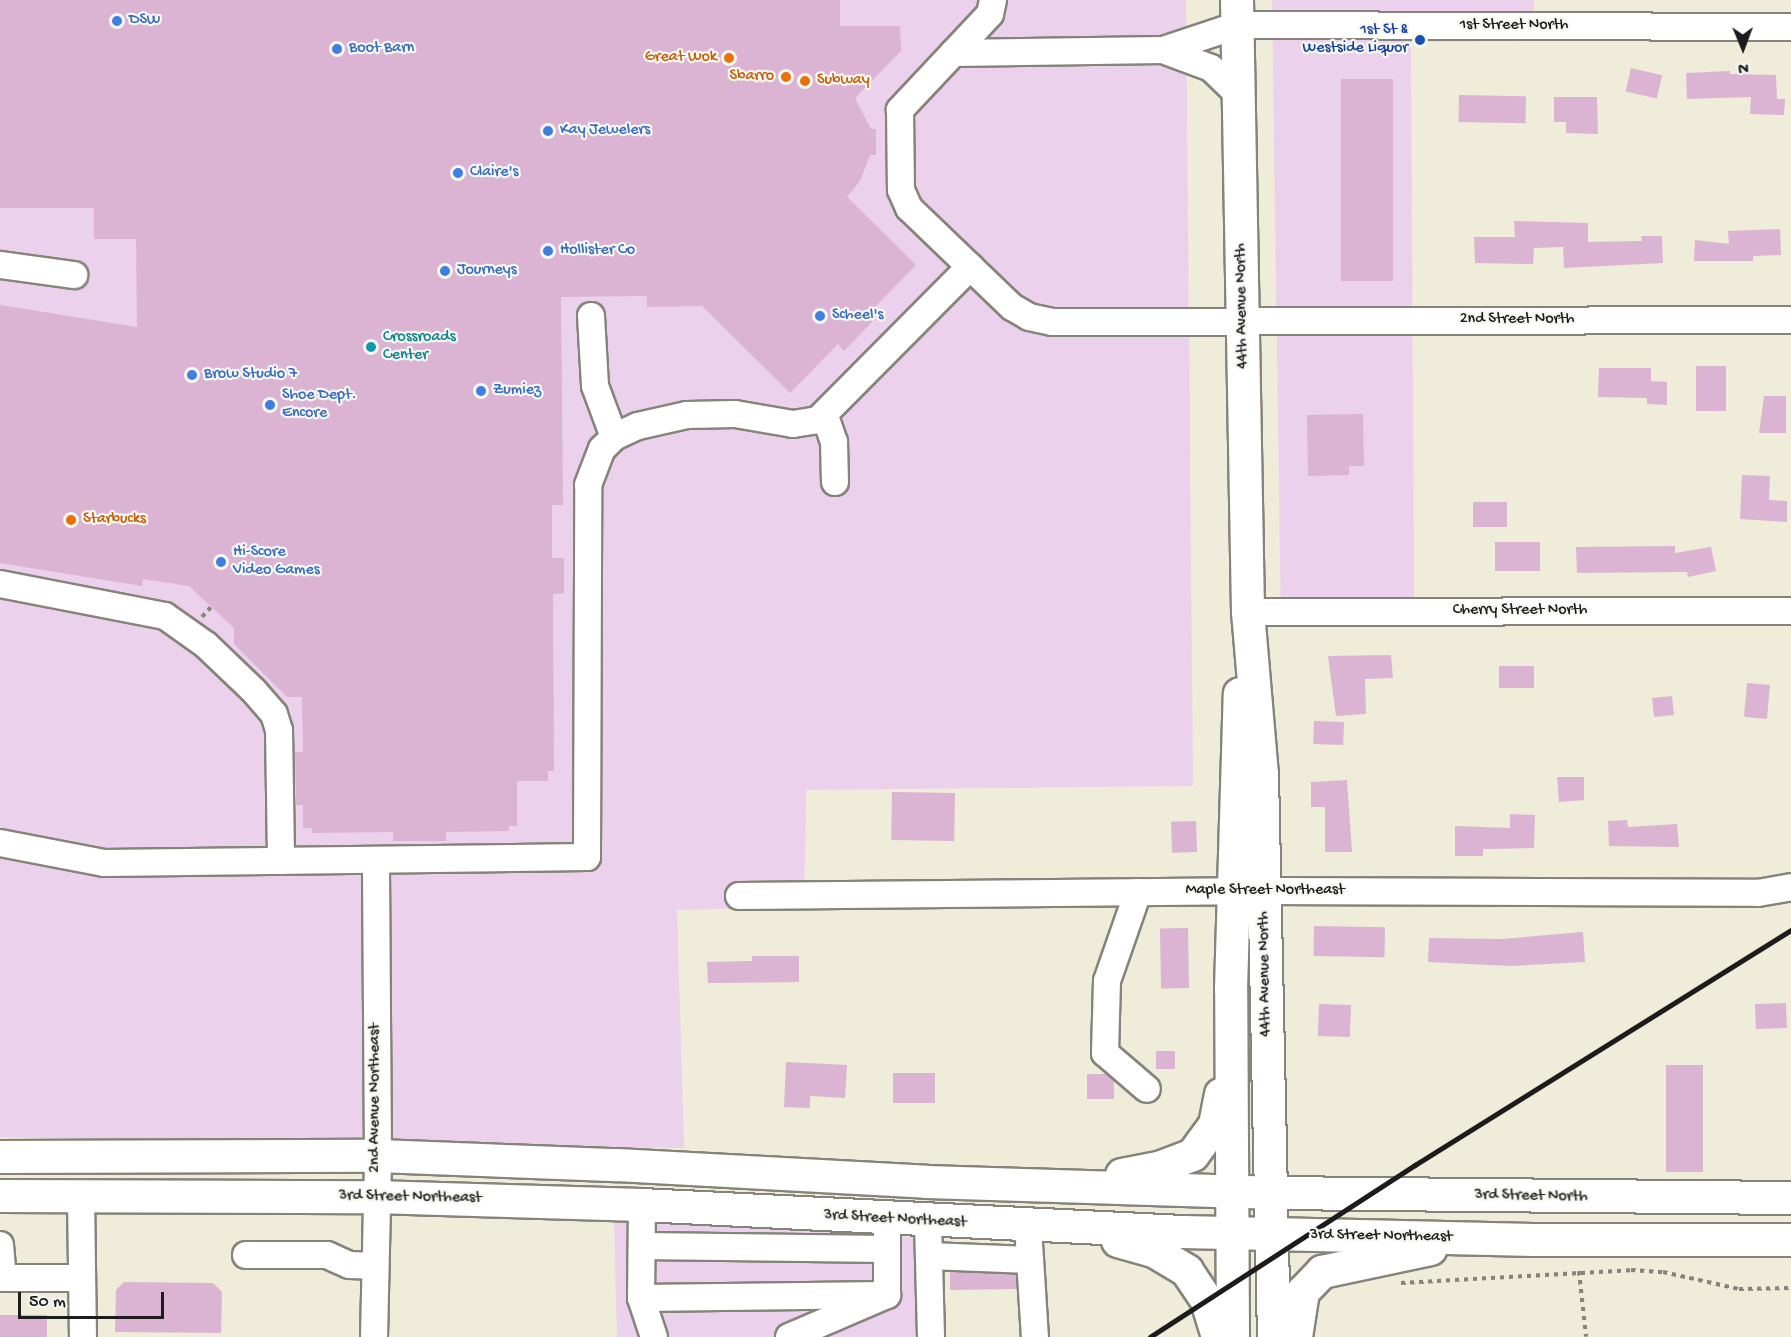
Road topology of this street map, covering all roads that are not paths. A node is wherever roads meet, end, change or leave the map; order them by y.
1 (993, 0) edge
2 (1238, 12) edge
3 (1791, 27) edge
4 (1162, 50) junction
5 (953, 54) junction
6 (1238, 94) junction
7 (0, 264) edge
8 (970, 267) junction
9 (74, 275) dead end
10 (591, 316) dead end
11 (1243, 320) junction
12 (1791, 320) edge
13 (825, 416) junction
14 (614, 437) junction
15 (835, 482) dead end
16 (0, 584) edge
17 (1791, 610) edge
18 (1248, 612) junction
19 (0, 843) edge
20 (376, 860) junction
21 (281, 861) junction
22 (1791, 886) edge
23 (1233, 891) junction
24 (1264, 891) junction
25 (1138, 892) junction
26 (739, 896) dead end
27 (1232, 954) junction
28 (1147, 1089) dead end
29 (378, 1156) junction
30 (0, 1157) edge
31 (951, 1183) junction
32 (1233, 1191) junction
33 (1271, 1193) junction
34 (0, 1196) edge
35 (81, 1196) junction
36 (375, 1197) junction
37 (1791, 1198) edge
38 (642, 1205) junction
39 (928, 1222) junction
40 (1029, 1227) junction
41 (1234, 1233) junction
42 (887, 1234) junction
43 (1272, 1234) junction
44 (1463, 1239) junction
45 (1791, 1240) edge
46 (0, 1245) edge
47 (642, 1246) junction
48 (246, 1255) dead end
49 (929, 1256) junction
50 (1030, 1260) junction
51 (374, 1266) junction
52 (82, 1278) junction
53 (887, 1295) junction
54 (641, 1298) junction
55 (83, 1337) edge
56 (374, 1337) edge
57 (654, 1337) edge
58 (789, 1337) edge
59 (931, 1337) edge
60 (1035, 1337) edge
61 (1218, 1337) edge
62 (1233, 1337) edge
63 (1274, 1337) edge
64 (1296, 1337) edge

1 - 5 street, 2nd Street North
2 - 3 street, 1st Street North
2 - 4 street, 1st Street North
2 - 6 main road, 44th Avenue North
4 - 5 street
4 - 6 street
5 - 8 street, 2nd Street North
6 - 11 main road, 44th Avenue North
7 - 9 street
8 - 11 street, 2nd Street North
8 - 13 street
10 - 14 street
11 - 12 street, 2nd Street North
11 - 18 main road, 44th Avenue North
13 - 14 street
13 - 15 street
14 - 20 street
16 - 21 street
17 - 18 street, Cherry Street North
18 - 23 main road, 44th Avenue North
18 - 24 main road, 44th Avenue North
19 - 21 street
20 - 21 street
20 - 29 street, 2nd Avenue Northeast
22 - 24 street, Maple Street Northeast
23 - 24 street, Maple Street Northeast
23 - 25 street, Maple Street Northeast
23 - 27 main road, 44th Avenue North
24 - 33 main road, 44th Avenue North
25 - 26 street, Maple Street Northeast
25 - 28 street
27 - 31 main road
27 - 32 main road, 44th Avenue North
29 - 30 main road
29 - 31 main road
29 - 36 street, 2nd Avenue Northeast
31 - 32 main road
32 - 33 main road
32 - 41 main road, 44th Avenue North
33 - 37 main road, 3rd Street North
33 - 43 main road, 44th Avenue North
34 - 35 main road, 3rd Street Northeast
35 - 36 main road, 3rd Street Northeast
35 - 52 street
36 - 38 main road, 3rd Street Northeast
36 - 51 street, 2nd Avenue Northeast
38 - 42 main road, 3rd Street Northeast
38 - 47 street
39 - 40 main road, 3rd Street Northeast
39 - 42 main road, 3rd Street Northeast
39 - 49 street
40 - 41 main road, 3rd Street Northeast
40 - 50 street
40 - 61 main road
41 - 43 main road, 3rd Street Northeast
41 - 62 main road, 44th Avenue North
42 - 47 street
42 - 53 street
43 - 44 main road, 3rd Street Northeast
43 - 63 main road, 44th Avenue North
44 - 45 main road, 3rd Street Northeast
44 - 64 main road
46 - 52 street
47 - 54 street
48 - 51 street
49 - 50 street
49 - 59 street
50 - 60 street
51 - 56 street, 2nd Avenue Northeast
52 - 55 street
53 - 54 street
53 - 58 street
54 - 57 street

